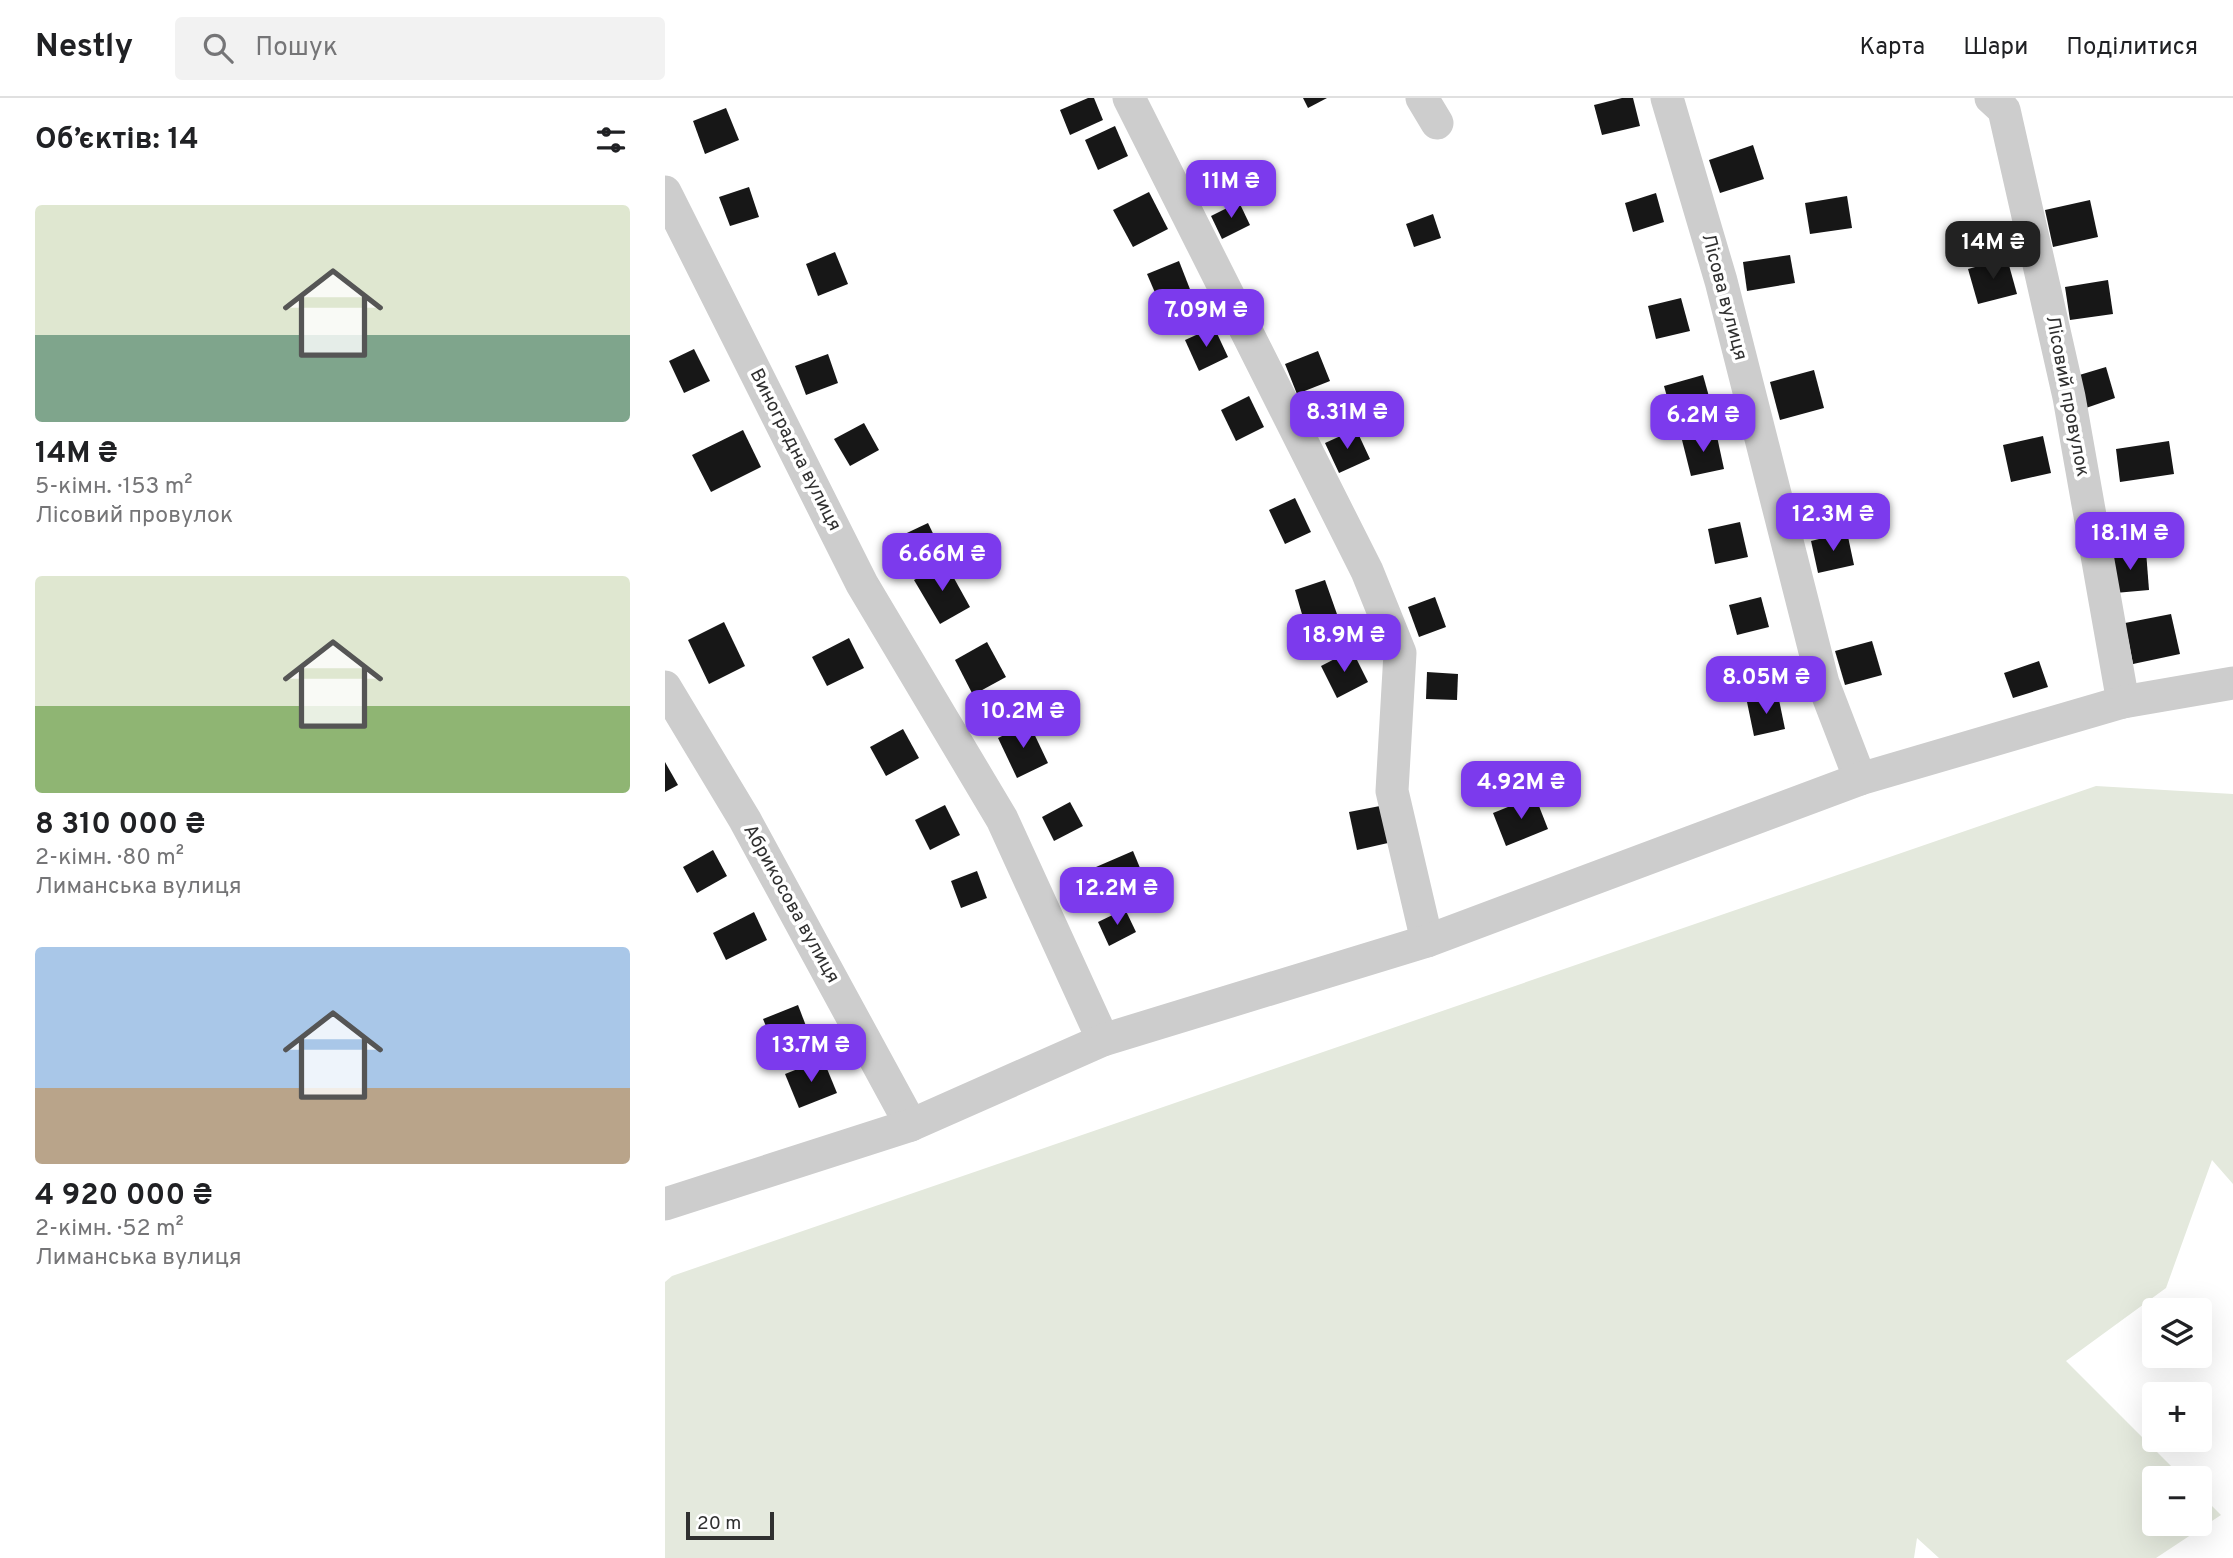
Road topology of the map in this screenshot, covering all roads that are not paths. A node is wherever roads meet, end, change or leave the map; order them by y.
1 (1129, 98) edge
2 (1667, 98) edge
3 (1991, 98) edge
4 (665, 192) edge
5 (2233, 683) edge
6 (665, 687) edge
7 (2123, 702) junction
8 (1860, 779) junction
9 (1427, 941) junction
10 (1103, 1040) junction
11 (911, 1125) junction
12 (665, 1204) edge

1 - 9 street
2 - 8 street, Лісова вулиця
3 - 7 street, Лісовий провулок
4 - 10 street, Виноградна вулиця
5 - 7 street
6 - 11 street, Абрикосова вулиця
7 - 8 street
8 - 9 street
9 - 10 street
10 - 11 street
11 - 12 street

